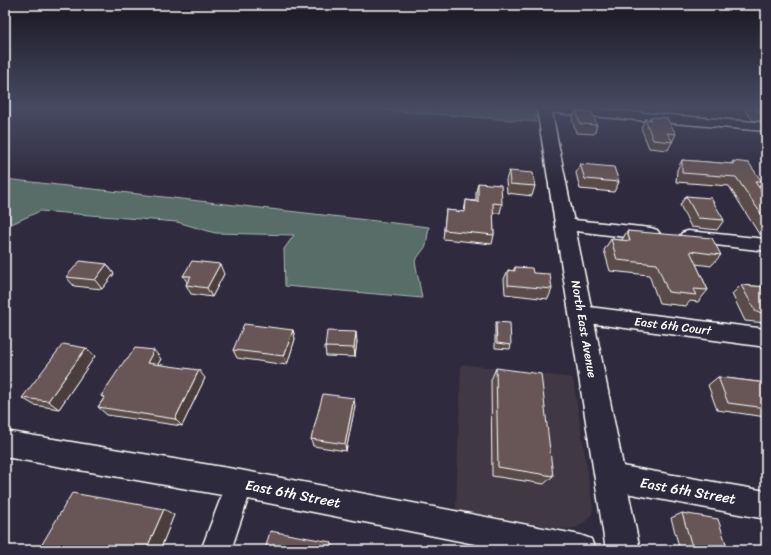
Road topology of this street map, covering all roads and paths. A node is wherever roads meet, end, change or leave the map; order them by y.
1 (549, 134) edge
2 (565, 225) junction
3 (766, 245) edge
4 (581, 314) junction
5 (766, 338) edge
6 (5, 444) edge
7 (610, 478) junction
8 (240, 484) junction
9 (766, 505) edge
10 (216, 550) edge
11 (580, 550) edge
12 (624, 550) edge

1 - 2 main road, North East Avenue
2 - 3 street
2 - 4 main road, North East Avenue
4 - 5 street, East 6th Court
4 - 7 main road, North East Avenue
6 - 8 street, East 6th Street
7 - 9 street, East 6th Street
7 - 12 main road, North East Avenue
8 - 10 street
8 - 11 street, East 6th Street

